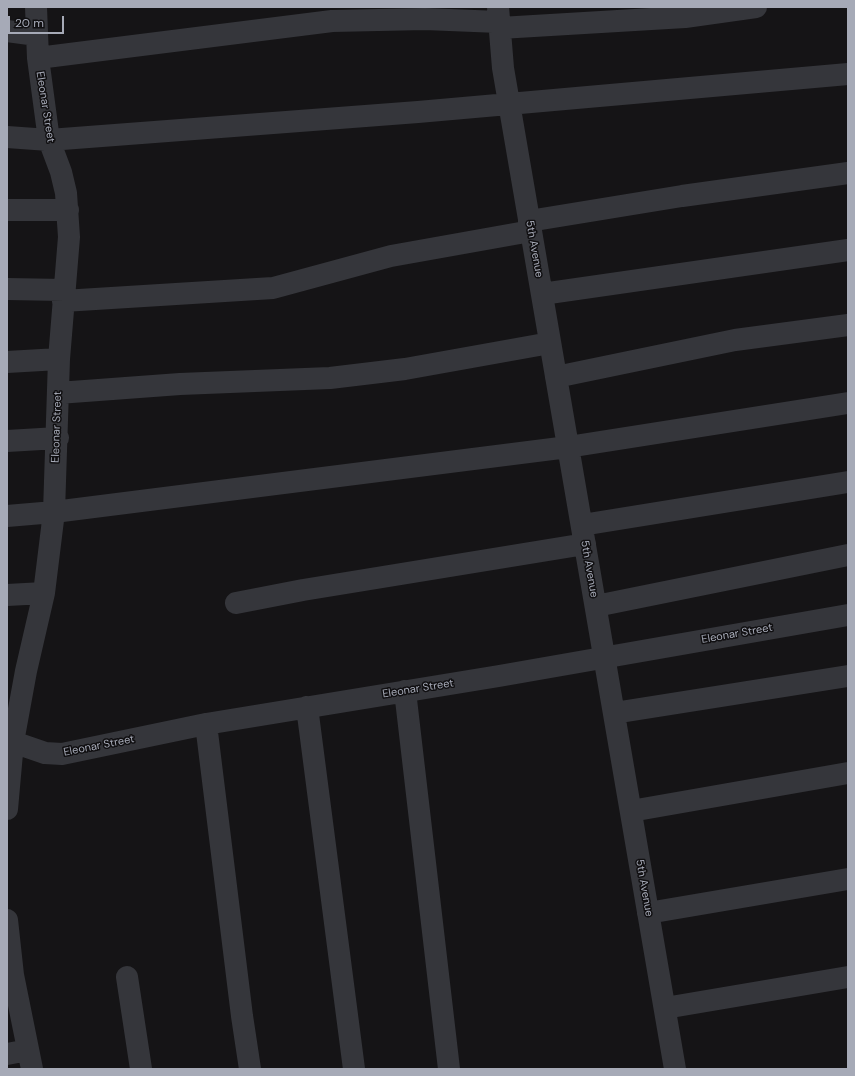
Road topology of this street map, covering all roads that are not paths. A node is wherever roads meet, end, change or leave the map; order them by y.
1 (36, 7) edge
2 (756, 7) edge
3 (499, 19) edge
4 (7, 31) edge
5 (37, 35) junction
6 (38, 58) junction
7 (848, 74) edge
8 (509, 104) junction
9 (7, 137) edge
10 (49, 140) junction
11 (848, 174) edge
12 (7, 210) edge
13 (68, 210) junction
14 (530, 226) junction
15 (848, 250) edge
16 (7, 289) edge
17 (542, 294) junction
18 (64, 296) junction
19 (848, 325) edge
20 (550, 343) junction
21 (59, 359) junction
22 (7, 362) edge
23 (556, 377) junction
24 (58, 393) junction
25 (848, 403) edge
26 (58, 438) junction
27 (7, 441) edge
28 (568, 447) junction
29 (848, 482) edge
30 (54, 512) junction
31 (7, 516) edge
32 (583, 535) junction
33 (848, 555) edge
34 (44, 593) junction
35 (7, 595) edge
36 (236, 602) dead end
37 (596, 606) junction
38 (848, 615) edge
39 (604, 657) junction
40 (16, 672) edge
41 (848, 676) edge
42 (405, 691) junction
43 (308, 707) junction
44 (614, 713) junction
45 (206, 724) junction
46 (10, 743) edge
47 (848, 773) edge
48 (7, 809) edge
49 (631, 811) junction
50 (848, 879) edge
51 (648, 913) junction
52 (7, 920) edge
53 (10, 975) edge
54 (127, 977) dead end
55 (848, 977) edge
56 (665, 1008) junction
57 (22, 1058) edge
58 (141, 1069) edge
59 (250, 1069) edge
60 (354, 1069) edge
61 (449, 1069) edge
62 (675, 1069) edge

1 - 5 street, Eleonar Street
2 - 3 street
3 - 6 street
3 - 8 street, 5th Avenue
4 - 5 street
5 - 6 street, Eleonar Street
6 - 10 street, Eleonar Street
7 - 8 street
8 - 10 street
8 - 14 street, 5th Avenue
9 - 10 street
10 - 13 street, Eleonar Street
11 - 14 street
12 - 13 street
13 - 18 street, Eleonar Street
14 - 17 street, 5th Avenue
14 - 18 street
15 - 17 street
16 - 18 street
17 - 20 street, 5th Avenue
18 - 21 street, Eleonar Street
19 - 23 street
20 - 23 street, 5th Avenue
20 - 24 street
21 - 22 street
21 - 24 street, Eleonar Street
23 - 28 street, 5th Avenue
24 - 26 street, Eleonar Street
25 - 28 street
26 - 27 street
26 - 30 street, Eleonar Street
28 - 30 street
28 - 32 street, 5th Avenue
29 - 32 street
30 - 31 street
30 - 34 street, Eleonar Street
32 - 36 street
32 - 37 street, 5th Avenue
33 - 37 street
34 - 35 street
34 - 40 street, Eleonar Street
37 - 39 street, 5th Avenue
38 - 39 street, Eleonar Street
39 - 42 street, Eleonar Street
39 - 44 street, 5th Avenue
40 - 46 street, Eleonar Street
41 - 44 street
42 - 43 street, Eleonar Street
42 - 61 street
43 - 45 street, Eleonar Street
43 - 60 street
44 - 49 street, 5th Avenue
45 - 46 street, Eleonar Street
45 - 59 street
46 - 48 street
47 - 49 street
49 - 51 street, 5th Avenue
50 - 51 street
51 - 56 street, 5th Avenue
52 - 53 street
53 - 57 street
54 - 58 street
55 - 56 street
56 - 62 street, 5th Avenue

